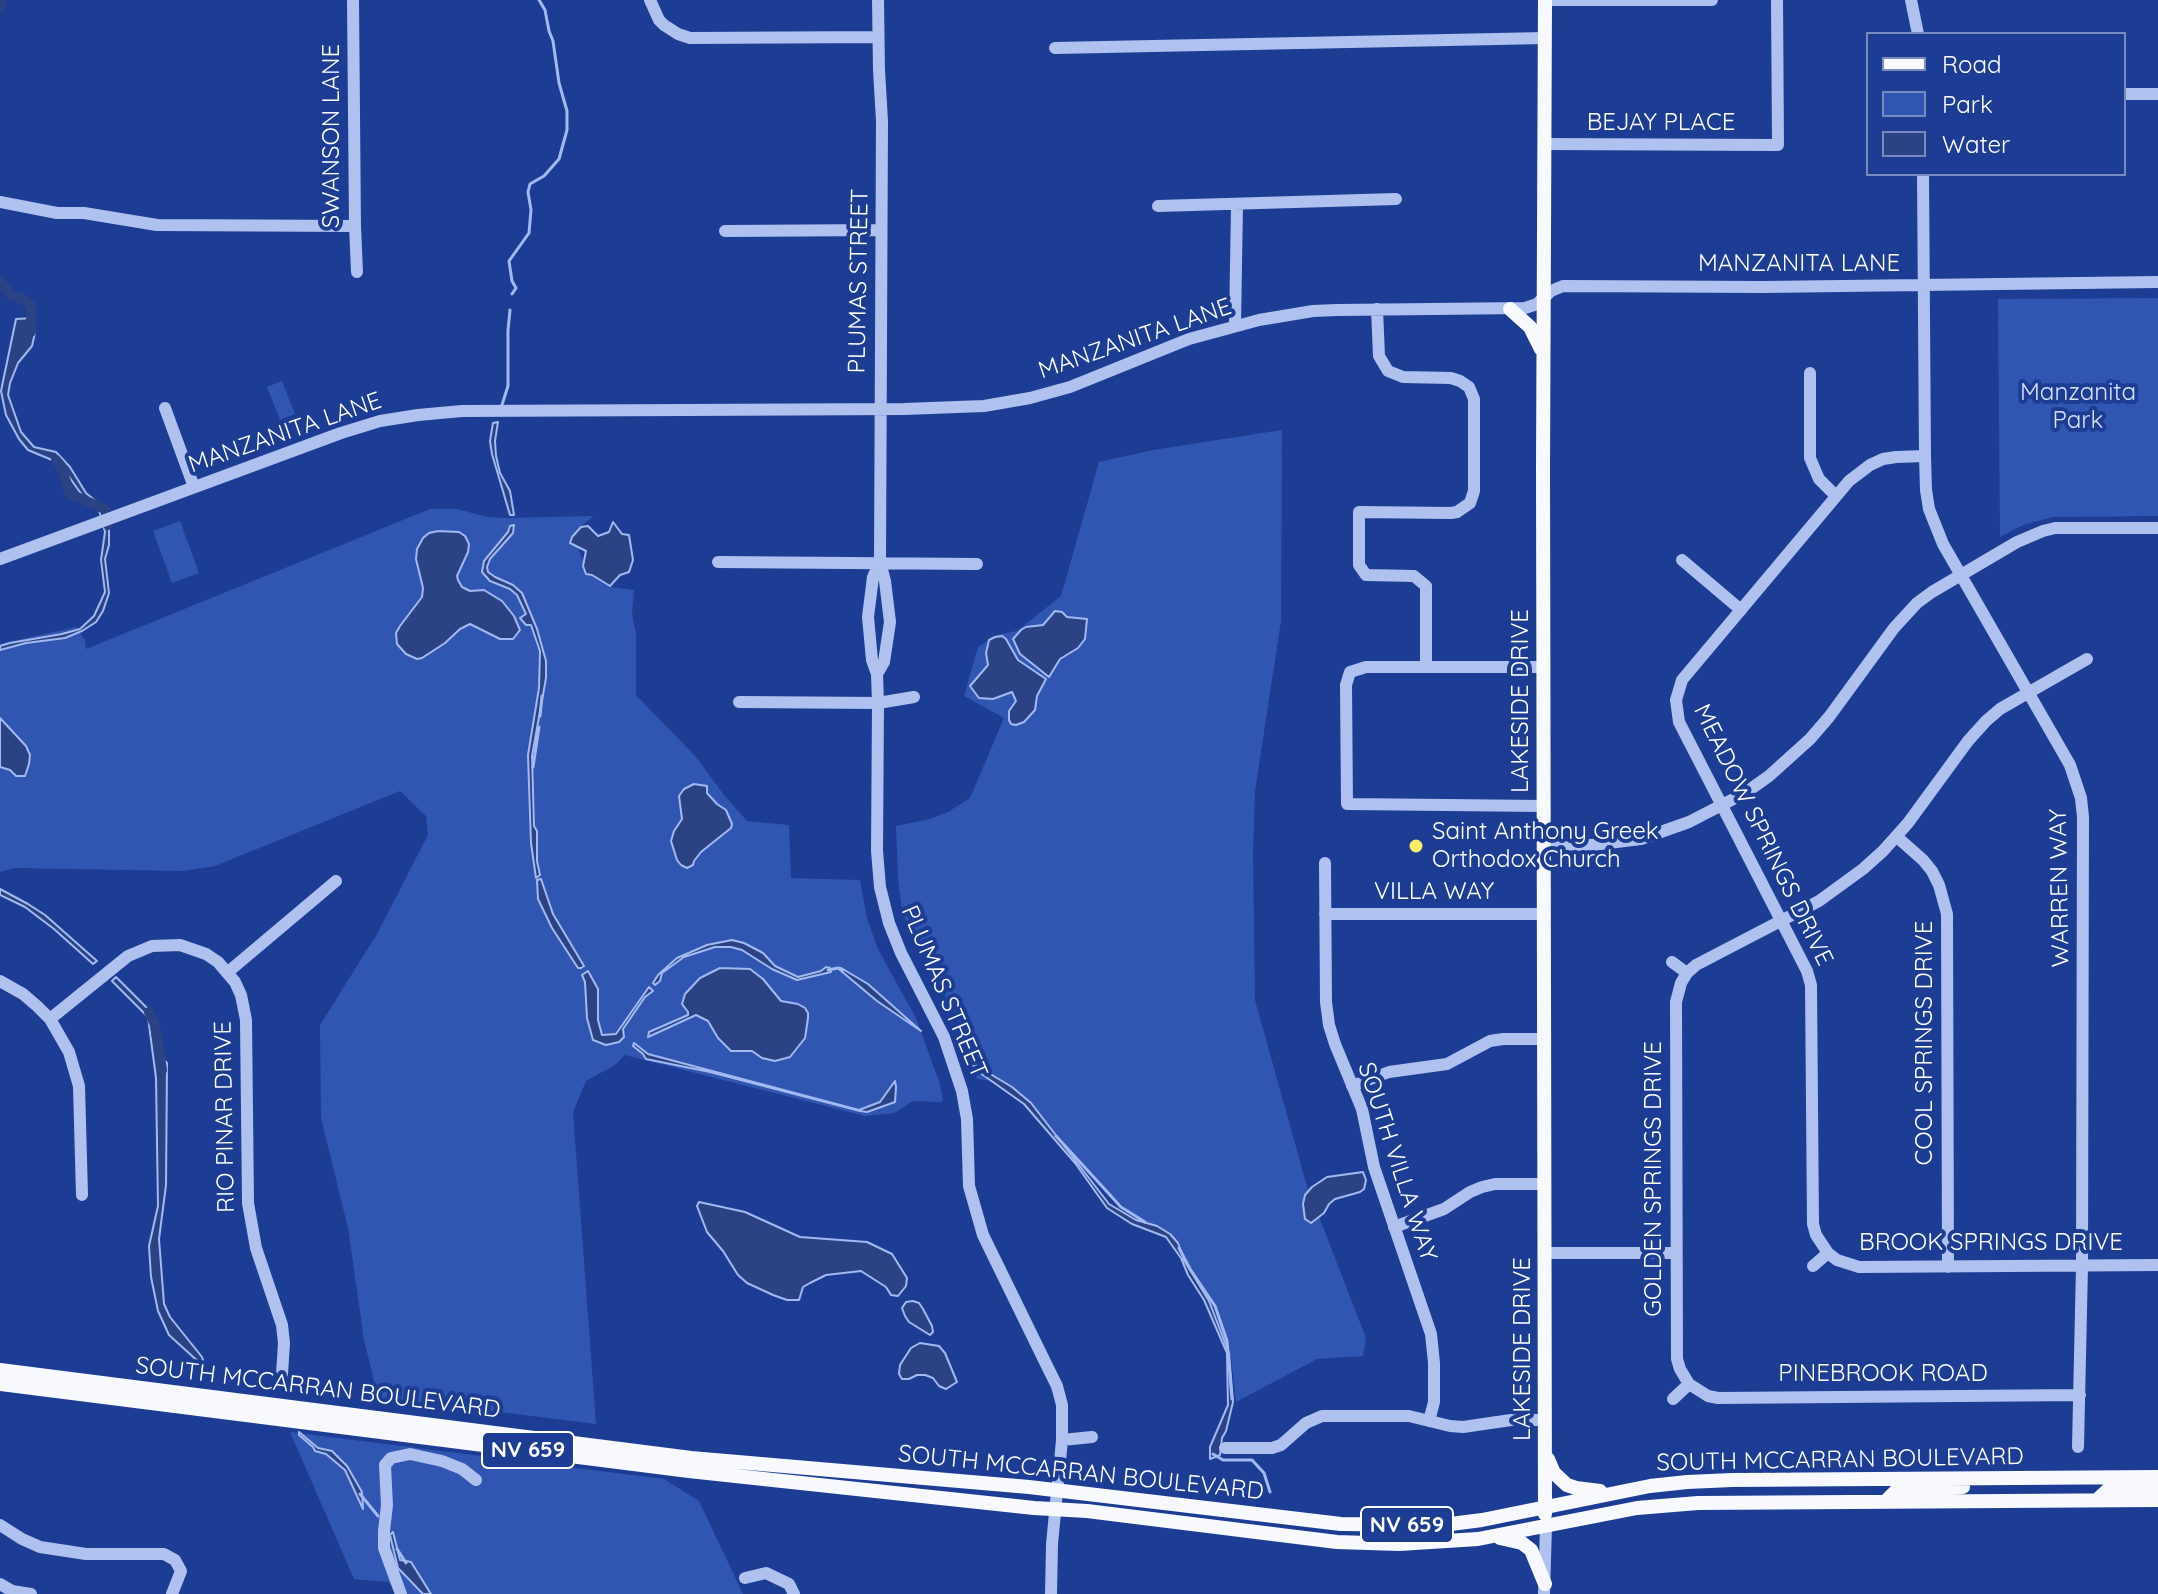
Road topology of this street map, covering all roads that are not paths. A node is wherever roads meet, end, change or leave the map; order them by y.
1 (353, 0) edge
2 (650, 0) edge
3 (878, 0) edge
4 (1545, 0) edge
5 (1712, 0) edge
6 (1777, 0) edge
7 (1911, 0) edge
8 (1918, 32) edge
9 (878, 37) junction
10 (1545, 38) junction
11 (1055, 48) dead end
12 (2126, 94) edge
13 (2158, 94) edge
14 (1544, 144) junction
15 (1923, 176) edge
16 (1396, 199) dead end
17 (0, 202) edge
18 (1237, 205) junction
19 (1158, 206) dead end
20 (355, 226) junction
21 (881, 230) junction
22 (725, 231) dead end
23 (357, 272) dead end
24 (2158, 282) edge
25 (1924, 285) junction
26 (1543, 297) junction
27 (1377, 309) junction
28 (1510, 309) junction
29 (1235, 325) junction
30 (1543, 353) junction
31 (1810, 373) dead end
32 (165, 408) dead end
33 (880, 409) junction
34 (1925, 456) junction
35 (194, 487) junction
36 (1836, 496) junction
37 (2158, 528) edge
38 (0, 559) edge
39 (1682, 560) dead end
40 (718, 562) dead end
41 (880, 562) junction
42 (977, 564) dead end
43 (1960, 575) junction
44 (1741, 610) junction
45 (2087, 659) dead end
46 (1426, 666) junction
47 (1543, 667) junction
48 (877, 674) junction
49 (2028, 693) junction
50 (914, 697) dead end
51 (739, 702) dead end
52 (878, 703) junction
53 (1543, 806) junction
54 (1722, 806) junction
55 (1897, 837) junction
56 (1543, 844) junction
57 (1325, 863) dead end
58 (336, 881) dead end
59 (1325, 914) junction
60 (1544, 914) junction
61 (1781, 921) junction
62 (1672, 962) dead end
63 (228, 972) junction
64 (1687, 973) junction
65 (0, 981) edge
66 (50, 1019) junction
67 (1544, 1039) junction
68 (1352, 1086) junction
69 (1544, 1184) junction
70 (82, 1195) dead end
71 (1394, 1227) junction
72 (1544, 1253) junction
73 (1676, 1253) junction
74 (1828, 1253) junction
75 (2158, 1265) edge
76 (1813, 1266) dead end
77 (2082, 1266) junction
78 (1948, 1267) junction
79 (0, 1370) edge
80 (282, 1374) dead end
81 (0, 1384) edge
82 (1689, 1384) junction
83 (2080, 1395) junction
84 (1673, 1399) dead end
85 (1545, 1420) junction
86 (1429, 1421) junction
87 (1092, 1437) dead end
88 (1062, 1440) junction
89 (2078, 1447) dead end
90 (1225, 1448) dead end
91 (1545, 1450) junction
92 (2158, 1477) edge
93 (2005, 1478) junction
94 (476, 1480) dead end
95 (2158, 1488) edge
96 (1058, 1490) junction
97 (1619, 1492) junction
98 (2097, 1500) junction
99 (2158, 1500) edge
100 (1886, 1501) junction
101 (1545, 1507) junction
102 (1056, 1509) junction
103 (1341, 1524) junction
104 (0, 1525) edge
105 (1546, 1526) junction
106 (1233, 1531) junction
107 (1492, 1537) junction
108 (745, 1578) dead end
109 (0, 1584) edge
110 (1544, 1589) edge
111 (31, 1594) edge
112 (172, 1594) edge
113 (401, 1594) edge
114 (794, 1594) edge
115 (1051, 1594) edge

1 - 20 street, SWANSON LANE
2 - 9 street
3 - 9 street, PLUMAS STREET
4 - 5 street
4 - 10 main road, LAKESIDE DRIVE
6 - 14 street, BEJAY PLACE
7 - 8 street
9 - 21 street, PLUMAS STREET
10 - 11 street
10 - 14 main road, LAKESIDE DRIVE
12 - 13 street
14 - 26 main road, LAKESIDE DRIVE
15 - 25 street, WARREN WAY
16 - 18 street
17 - 20 street
18 - 19 street
18 - 29 street
20 - 23 street, SWANSON LANE
21 - 22 street
21 - 33 street, PLUMAS STREET
24 - 25 street, MANZANITA LANE
25 - 26 street, MANZANITA LANE
25 - 34 street, WARREN WAY
26 - 28 street, MANZANITA LANE
26 - 30 main road, LAKESIDE DRIVE
27 - 28 street, MANZANITA LANE
27 - 29 street, MANZANITA LANE
27 - 46 street
28 - 30 main road
29 - 33 street, MANZANITA LANE
30 - 47 main road, LAKESIDE DRIVE
31 - 36 street
32 - 35 street
33 - 35 street, MANZANITA LANE
33 - 41 street, PLUMAS STREET
34 - 36 street, MEADOW SPRINGS DRIVE
34 - 43 street, WARREN WAY
35 - 38 street, MANZANITA LANE
36 - 44 street, MEADOW SPRINGS DRIVE
37 - 43 street
39 - 44 street
40 - 41 street
41 - 42 street
41 - 48 street, PLUMAS STREET
41 - 48 street, PLUMAS STREET
43 - 49 street, WARREN WAY
43 - 54 street
44 - 54 street, MEADOW SPRINGS DRIVE
45 - 49 street
46 - 47 street
46 - 53 street
47 - 53 main road, LAKESIDE DRIVE
48 - 52 street, PLUMAS STREET
49 - 55 street
49 - 77 street, WARREN WAY
50 - 52 street
51 - 52 street
52 - 88 street, PLUMAS STREET
53 - 56 main road, LAKESIDE DRIVE
54 - 56 street
54 - 61 street, MEADOW SPRINGS DRIVE
55 - 61 street
55 - 78 street, COOL SPRINGS DRIVE
56 - 60 main road, LAKESIDE DRIVE
57 - 59 street, SOUTH VILLA WAY
58 - 63 street
59 - 60 street, VILLA WAY
59 - 68 street, SOUTH VILLA WAY
60 - 67 main road, LAKESIDE DRIVE
61 - 64 street
61 - 74 street, MEADOW SPRINGS DRIVE
62 - 64 street
63 - 66 street, RIO PINAR DRIVE
63 - 80 street, RIO PINAR DRIVE
64 - 73 street, GOLDEN SPRINGS DRIVE
65 - 66 street
66 - 70 street
67 - 68 street
67 - 69 main road, LAKESIDE DRIVE
68 - 71 street, SOUTH VILLA WAY
69 - 71 street
69 - 72 main road, LAKESIDE DRIVE
71 - 86 street, SOUTH VILLA WAY
72 - 73 street
72 - 85 main road, LAKESIDE DRIVE
73 - 82 street, GOLDEN SPRINGS DRIVE
74 - 76 street
74 - 78 street, BROOK SPRINGS DRIVE
75 - 77 street, BROOK SPRINGS DRIVE
77 - 78 street, BROOK SPRINGS DRIVE
77 - 83 street, WARREN WAY
79 - 96 main road, SOUTH MCCARRAN BOULEVARD / NV 659
81 - 102 main road, SOUTH MCCARRAN BOULEVARD / NV 659
82 - 83 street, PINEBROOK ROAD
82 - 84 street
83 - 89 street, WARREN WAY
85 - 86 street
85 - 91 main road, LAKESIDE DRIVE
86 - 90 street
87 - 88 street
88 - 96 street, PLUMAS STREET
91 - 97 main road
91 - 101 main road, LAKESIDE DRIVE
92 - 93 main road, SOUTH MCCARRAN BOULEVARD / NV 659
93 - 97 main road, SOUTH MCCARRAN BOULEVARD / NV 659
93 - 100 main road
94 - 113 street
95 - 98 main road
96 - 102 street, PLUMAS STREET
96 - 103 main road, SOUTH MCCARRAN BOULEVARD / NV 659
97 - 101 main road, SOUTH MCCARRAN BOULEVARD / NV 659
98 - 99 main road, SOUTH MCCARRAN BOULEVARD / NV 659
98 - 100 main road, SOUTH MCCARRAN BOULEVARD / NV 659
100 - 105 main road, SOUTH MCCARRAN BOULEVARD / NV 659
101 - 103 main road, SOUTH MCCARRAN BOULEVARD / NV 659
101 - 105 main road, LAKESIDE DRIVE
102 - 106 main road, SOUTH MCCARRAN BOULEVARD / NV 659
102 - 115 street, PLUMAS STREET
103 - 106 main road
104 - 112 street
105 - 107 main road, SOUTH MCCARRAN BOULEVARD / NV 659
105 - 110 street, LAKESIDE DRIVE
106 - 107 main road, SOUTH MCCARRAN BOULEVARD / NV 659
107 - 110 main road
108 - 114 street
109 - 111 street

